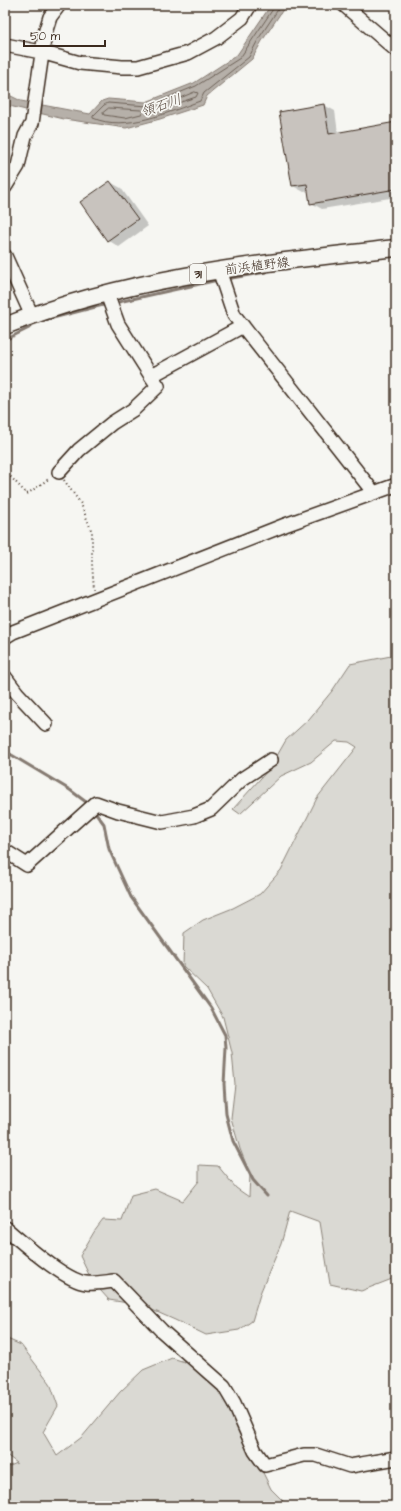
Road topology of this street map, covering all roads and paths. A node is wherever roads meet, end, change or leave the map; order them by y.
1 (59, 5) edge
2 (250, 5) edge
3 (344, 5) edge
4 (5, 45) edge
5 (396, 50) edge
6 (41, 56) junction
7 (5, 187) edge
8 (396, 248) edge
9 (5, 256) edge
10 (219, 270) junction
11 (108, 294) junction
12 (32, 316) junction
13 (5, 326) edge
14 (243, 326) junction
15 (151, 376) junction
16 (5, 471) edge
17 (59, 472) junction
18 (396, 485) edge
19 (374, 494) junction
20 (95, 600) junction
21 (5, 637) edge
22 (5, 677) edge
23 (46, 724) dead end
24 (271, 760) dead end
25 (5, 851) edge
26 (5, 1228) edge
27 (396, 1458) edge

1 - 6 street
2 - 6 street
3 - 5 street
4 - 6 street
6 - 7 street
8 - 10 main road, 前浜植野線 / 31
9 - 12 street
10 - 11 main road, 前浜植野線 / 31
10 - 14 street
11 - 12 main road, 前浜植野線 / 31
11 - 15 street
12 - 13 main road, 前浜植野線 / 31
14 - 15 street
14 - 19 street
15 - 17 street
16 - 17 path
17 - 20 path
18 - 19 street
19 - 20 street
20 - 21 street
22 - 23 street
24 - 25 street
26 - 27 street

